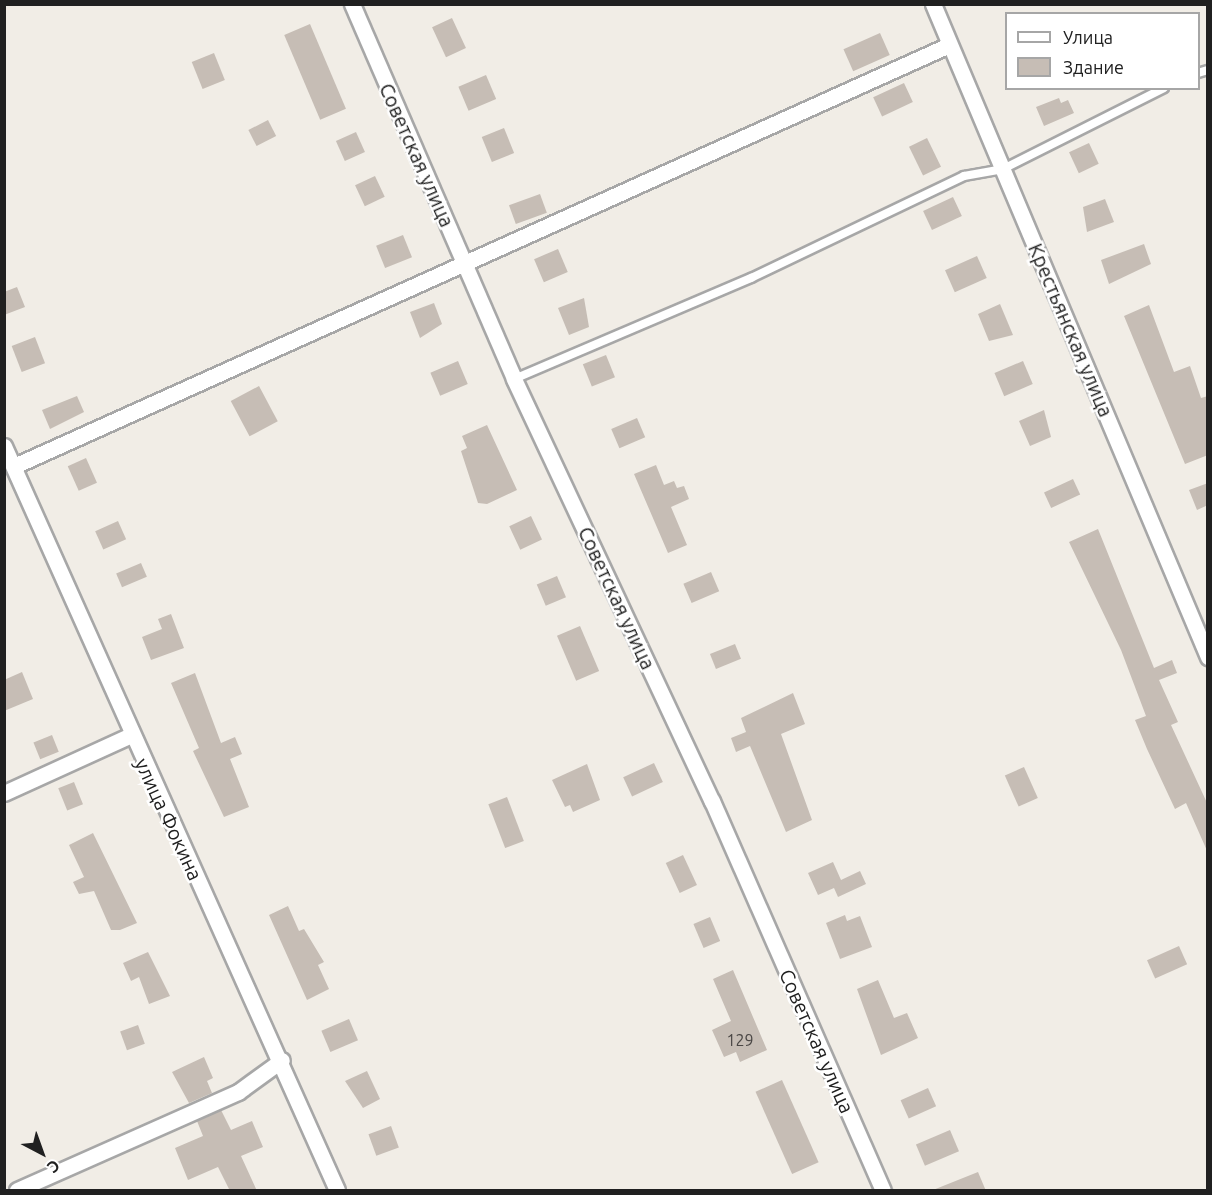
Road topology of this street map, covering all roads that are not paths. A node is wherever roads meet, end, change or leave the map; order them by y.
1 (352, 4) edge
2 (933, 4) edge
3 (949, 45) junction
4 (1160, 90) edge
5 (1003, 169) junction
6 (466, 266) junction
7 (514, 379) junction
8 (4, 446) edge
9 (14, 466) junction
10 (1208, 657) edge
11 (130, 735) junction
12 (4, 793) edge
13 (282, 1060) junction
14 (17, 1191) edge
15 (338, 1191) edge
16 (883, 1191) edge

1 - 6 street, Советская улица
2 - 3 street, Крестьянская улица
3 - 5 street, Крестьянская улица
3 - 6 street
4 - 5 lane
5 - 7 lane
5 - 10 street, Крестьянская улица
6 - 7 street, Советская улица
6 - 9 street
7 - 16 street, Советская улица
8 - 9 street, улица Фокина
9 - 11 street, улица Фокина
11 - 12 street
11 - 13 street, улица Фокина
13 - 14 street
13 - 15 street, улица Фокина

